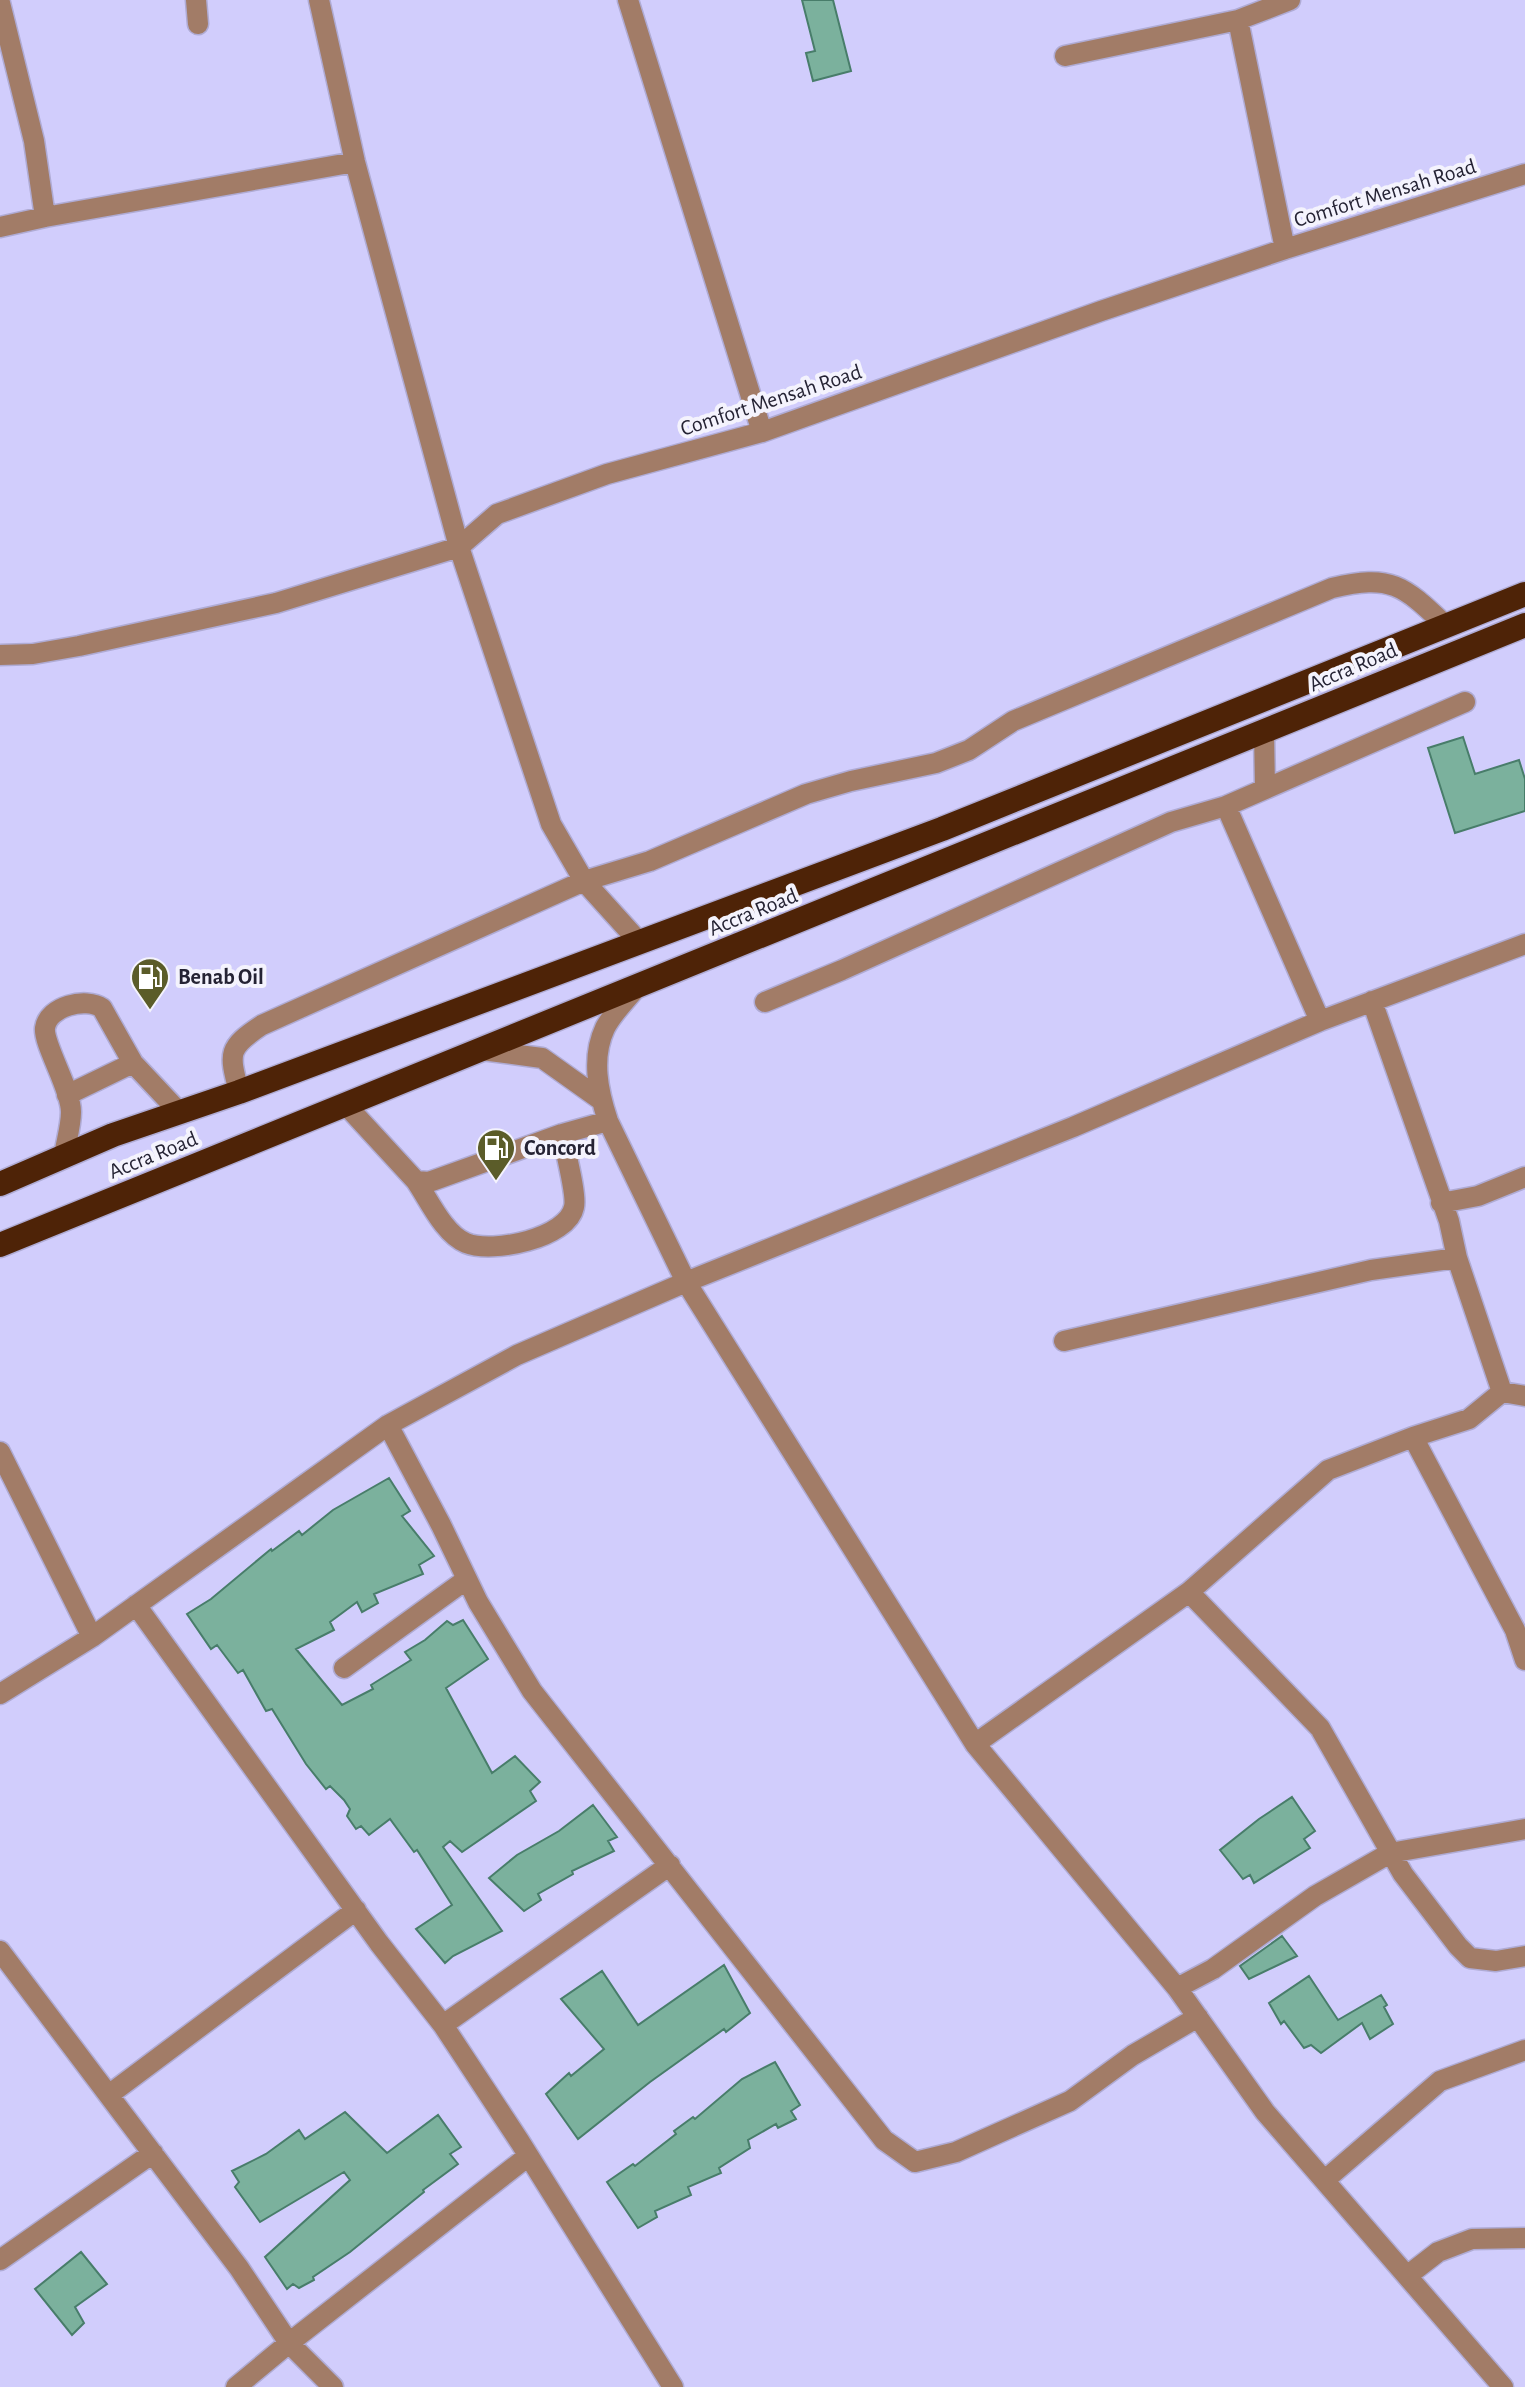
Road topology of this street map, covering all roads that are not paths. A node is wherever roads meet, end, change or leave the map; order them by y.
1 (196, 0) edge
2 (319, 0) edge
3 (628, 0) edge
4 (1290, 0) edge
5 (0, 3) edge
6 (1238, 20) junction
7 (198, 24) dead end
8 (1065, 56) dead end
9 (9, 75) edge
10 (355, 162) junction
11 (1525, 174) edge
12 (45, 217) junction
13 (0, 227) edge
14 (1285, 249) junction
15 (762, 432) junction
16 (459, 547) junction
17 (1525, 594) edge
18 (1445, 625) junction
19 (1525, 625) edge
20 (0, 655) edge
21 (1465, 702) dead end
22 (1264, 732) junction
23 (1265, 788) junction
24 (1226, 806) junction
25 (584, 881) junction
26 (640, 943) junction
27 (1525, 944) edge
28 (636, 988) junction
29 (1372, 1001) junction
30 (765, 1002) dead end
31 (1320, 1021) junction
32 (482, 1050) junction
33 (133, 1063) junction
34 (239, 1092) junction
35 (67, 1095) junction
36 (601, 1100) junction
37 (346, 1105) junction
38 (180, 1113) junction
39 (608, 1121) junction
40 (562, 1134) junction
41 (64, 1156) junction
42 (1525, 1177) edge
43 (416, 1181) junction
44 (0, 1184) edge
45 (1441, 1203) junction
46 (0, 1245) edge
47 (1457, 1258) junction
48 (686, 1282) junction
49 (1064, 1341) dead end
50 (1502, 1392) junction
51 (1525, 1396) edge
52 (388, 1425) junction
53 (1413, 1437) junction
54 (0, 1452) edge
55 (467, 1579) junction
56 (1189, 1592) junction
57 (136, 1605) junction
58 (92, 1637) junction
59 (1525, 1660) edge
60 (344, 1668) dead end
61 (0, 1694) edge
62 (975, 1744) junction
63 (1525, 1829) edge
64 (1390, 1853) junction
65 (670, 1865) junction
66 (356, 1910) junction
67 (0, 1951) edge
68 (1525, 1956) edge
69 (1177, 1988) junction
70 (1198, 2017) junction
71 (443, 2025) junction
72 (1525, 2050) edge
73 (110, 2094) junction
74 (153, 2153) junction
75 (527, 2157) junction
76 (1325, 2180) junction
77 (1525, 2238) edge
78 (0, 2260) edge
79 (1407, 2276) junction
80 (289, 2343) junction
81 (236, 2387) edge
82 (333, 2387) edge
83 (673, 2387) edge
84 (1503, 2387) edge

1 - 7 street
2 - 10 street
3 - 15 street
4 - 6 street
5 - 9 street
6 - 8 street
6 - 14 street
9 - 12 street
10 - 12 street
10 - 16 street
11 - 14 street, Comfort Mensah Road
12 - 13 street
14 - 15 street, Comfort Mensah Road
15 - 16 street, Comfort Mensah Road
16 - 20 street
16 - 25 street
17 - 18 highway, Accra Road
18 - 25 street
18 - 26 highway, Accra Road
19 - 22 highway, Accra Road
21 - 23 street
22 - 23 street
22 - 28 highway, Accra Road
23 - 24 street
24 - 30 street
24 - 31 street
25 - 26 street
25 - 34 street
26 - 34 highway, Accra Road
27 - 29 street
28 - 32 highway, Accra Road
28 - 36 street
29 - 31 street
29 - 45 street
31 - 48 street
32 - 36 street
32 - 37 highway, Accra Road
33 - 35 street
33 - 35 street
33 - 38 street
34 - 38 highway, Accra Road
35 - 41 street
36 - 39 street
37 - 43 street
37 - 46 highway, Accra Road
38 - 41 highway, Accra Road
39 - 40 street
39 - 48 street
40 - 43 street
40 - 43 street
41 - 44 highway, Accra Road
42 - 45 street
45 - 47 street
47 - 49 street
47 - 50 street
48 - 52 street
48 - 62 street
50 - 51 street
50 - 53 street
52 - 55 street
52 - 57 street
53 - 56 street
53 - 59 street
54 - 58 street
55 - 60 street
55 - 65 street
56 - 62 street
56 - 64 street
57 - 58 street
57 - 66 street
58 - 61 street
62 - 69 street
63 - 64 street
64 - 68 street
64 - 69 street
65 - 70 street
65 - 71 street
66 - 71 street
66 - 73 street
67 - 73 street
69 - 70 street
70 - 76 street
71 - 75 street
72 - 76 street
73 - 74 street
74 - 78 street
74 - 80 street
75 - 80 street
75 - 83 street
76 - 79 street
77 - 79 street
79 - 84 street
80 - 81 street
80 - 82 street

